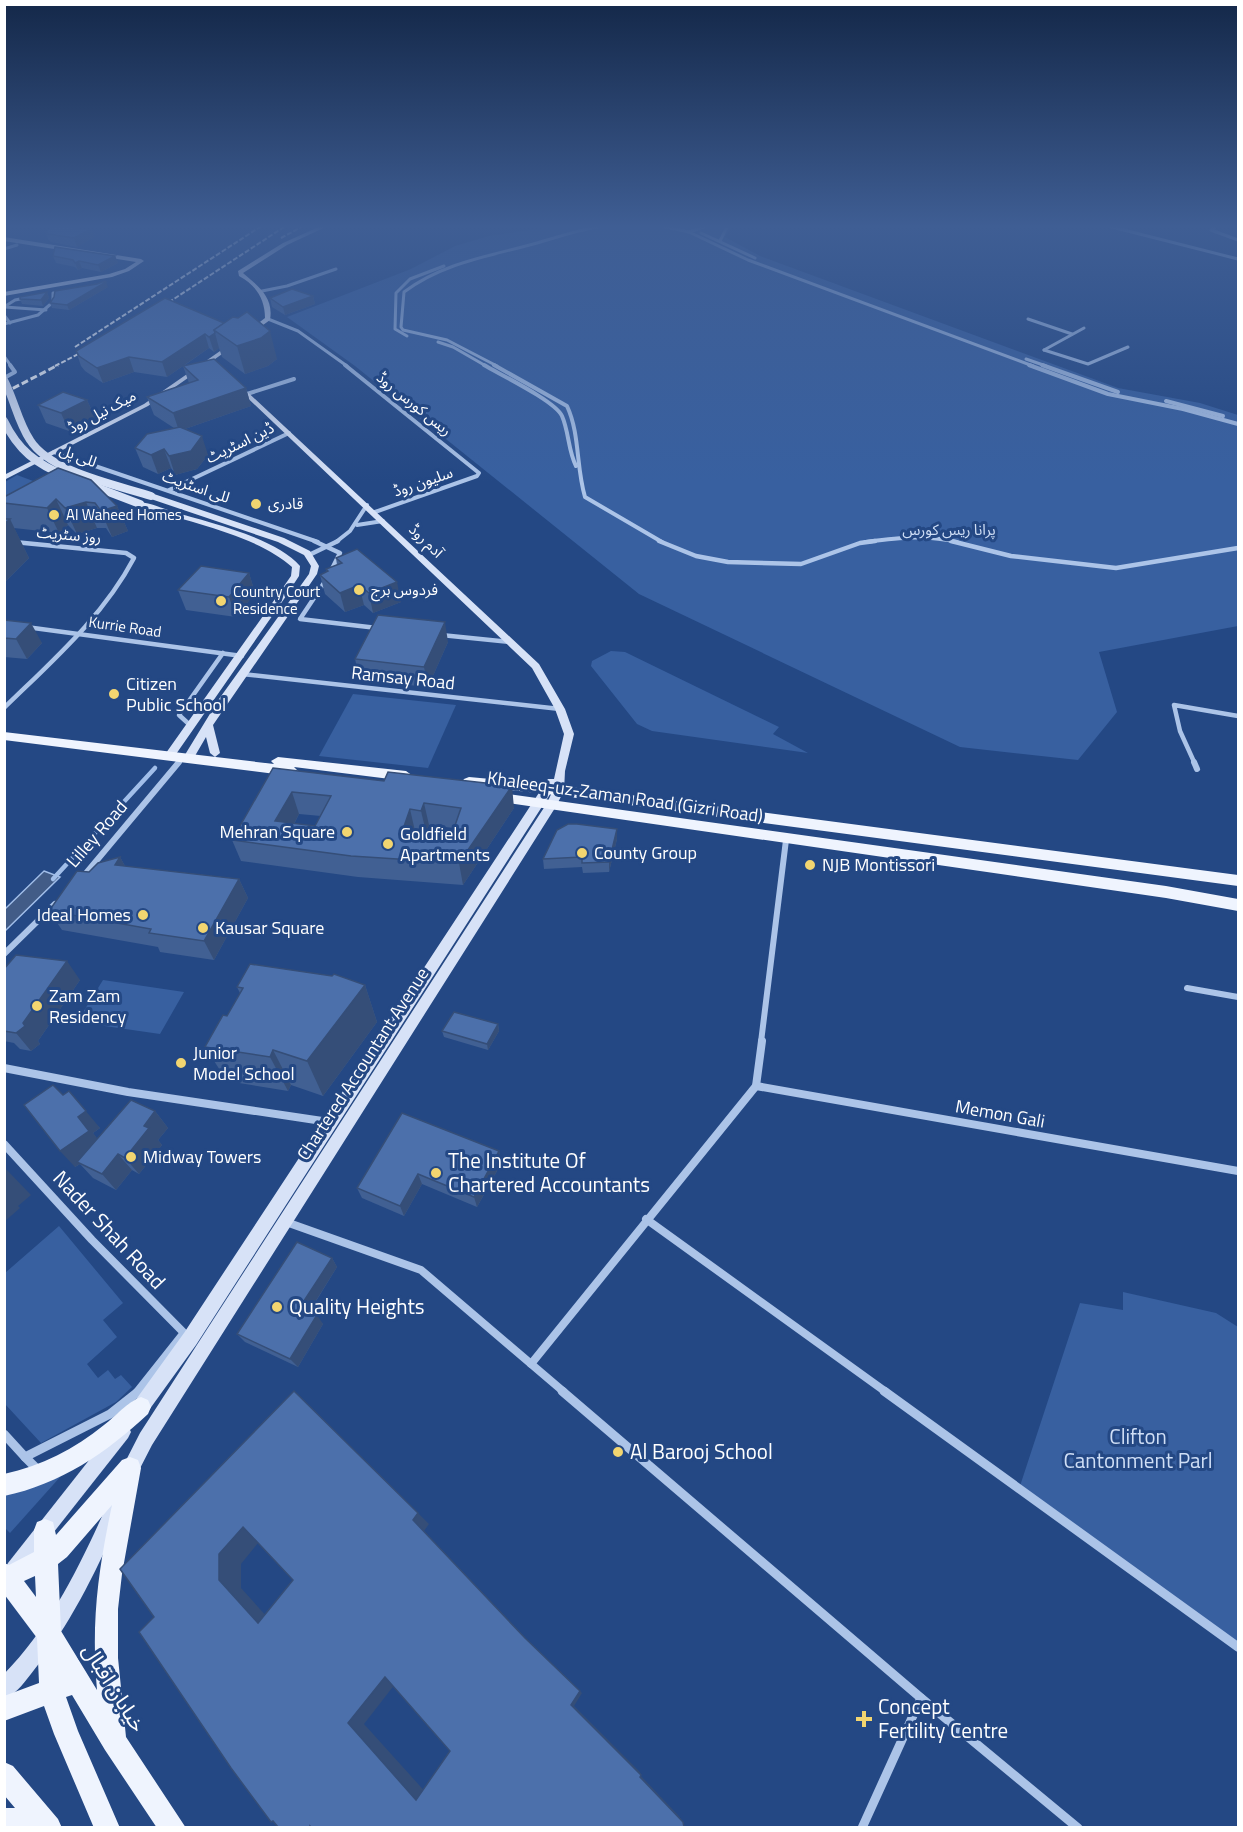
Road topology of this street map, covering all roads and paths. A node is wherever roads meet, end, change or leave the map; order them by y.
1 (45, 310) edge
2 (268, 310) edge
3 (396, 310) edge
4 (402, 310) edge
5 (884, 310) edge
6 (895, 310) edge
7 (4, 315) edge
8 (268, 319) junction
9 (1028, 319) dead end
10 (10, 323) junction
11 (4, 324) edge
12 (1084, 327) dead end
13 (1072, 334) junction
14 (1128, 346) dead end
15 (4, 356) edge
16 (210, 362) junction
17 (217, 368) edge
18 (4, 379) edge
19 (294, 379) dead end
20 (232, 381) edge
21 (247, 394) junction
22 (4, 421) edge
23 (1239, 422) edge
24 (289, 433) junction
25 (54, 452) junction
26 (577, 467) junction
27 (479, 475) joint
28 (4, 478) edge
29 (168, 491) junction
30 (367, 505) junction
31 (375, 512) junction
32 (383, 521) junction
33 (357, 525) junction
34 (4, 541) edge
35 (329, 546) junction
36 (1239, 548) edge
37 (309, 555) junction
38 (293, 562) joint
39 (15, 626) edge
40 (379, 629) edge
41 (79, 632) junction
42 (434, 634) edge
43 (512, 642) junction
44 (223, 653) junction
45 (242, 656) junction
46 (242, 674) junction
47 (4, 708) edge
48 (560, 709) junction
49 (1239, 716) edge
50 (208, 725) junction
51 (191, 726) junction
52 (4, 727) edge
53 (4, 736) edge
54 (182, 753) junction
55 (215, 753) junction
56 (1197, 769) dead end
57 (553, 790) junction
58 (544, 804) junction
59 (786, 840) junction
60 (965, 845) junction
61 (968, 866) junction
62 (1239, 881) edge
63 (74, 885) edge
64 (57, 902) edge
65 (1239, 905) edge
66 (4, 954) edge
67 (1187, 988) dead end
68 (1239, 997) edge
69 (4, 1068) edge
70 (756, 1086) junction
71 (330, 1122) junction
72 (4, 1144) edge
73 (1239, 1171) edge
74 (646, 1220) junction
75 (285, 1221) junction
76 (193, 1339) junction
77 (531, 1364) junction
78 (141, 1407) junction
79 (4, 1434) edge
80 (25, 1457) junction
81 (130, 1468) junction
82 (42, 1474) junction
83 (4, 1485) edge
84 (45, 1530) junction
85 (45, 1559) junction
86 (5, 1578) edge
87 (49, 1634) junction
88 (1239, 1647) edge
89 (76, 1681) junction
90 (4, 1689) edge
91 (51, 1690) junction
92 (921, 1698) junction
93 (4, 1709) edge
94 (114, 1741) junction
95 (4, 1775) edge
96 (4, 1821) edge
97 (45, 1824) edge
98 (107, 1827) edge
99 (173, 1827) edge
100 (862, 1827) edge
101 (1078, 1827) edge

1 - 10 street
2 - 8 street
3 - 26 street
4 - 26 street
5 - 23 street
6 - 23 street
7 - 10 street
8 - 16 street, میک نیل روڈ
8 - 27 street, ریس کورس روڈ
9 - 13 street
10 - 11 street
12 - 13 street
13 - 14 street
15 - 18 street
16 - 17 street
16 - 25 street, میک نیل روڈ
18 - 37 street, للی پل, bridge
19 - 21 street
20 - 21 street, آدم روڈ
21 - 24 street, آدم روڈ
22 - 38 street, للی پل, bridge
24 - 29 street, ڈین اسٹریٹ
24 - 30 street, آدم روڈ
25 - 28 street, میک نیل روڈ
25 - 29 street, للی اسٹریٹ
26 - 36 street
27 - 31 street, سلیون روڈ
29 - 35 street, للی اسٹریٹ
30 - 31 street, آدم روڈ
30 - 33 street
31 - 32 street, آدم روڈ
32 - 33 street, سلیون روڈ
32 - 43 street, آدم روڈ
33 - 35 street
34 - 41 street, روز سٹریٹ
35 - 37 street
35 - 40 street
37 - 46 street
38 - 45 street, Lilley Road
39 - 41 street, Kurrie Road
41 - 44 street, Kurrie Road
41 - 47 street
42 - 43 street
43 - 48 street, آدم روڈ
44 - 45 street, Kurrie Road
44 - 51 street
45 - 51 street, Lilley Road
46 - 48 street, Ramsay Road
46 - 50 street
48 - 57 street, آدم روڈ
49 - 56 street
50 - 54 street
50 - 55 street
51 - 54 street, Lilley Road
52 - 54 main road
53 - 54 main road
54 - 55 main road
54 - 55 main road
54 - 63 street, Lilley Road
57 - 58 street, آدم روڈ
57 - 58 main road, Khaleeq-uz-Zaman Road (Gizri Road)
57 - 60 main road, Khaleeq-uz-Zaman Road (Gizri Road)
58 - 59 main road, Khaleeq-uz-Zaman Road (Gizri Road)
58 - 71 street, Chartered Accountant Avenue
58 - 75 street, Chartered Accountant Avenue
59 - 61 main road, Khaleeq-uz-Zaman Road (Gizri Road)
59 - 70 street
60 - 61 main road
60 - 62 main road, Khaleeq-uz-Zaman Road (Gizri Road)
61 - 65 main road, Khaleeq-uz-Zaman Road (Gizri Road)
64 - 66 street
67 - 68 street
69 - 71 street
70 - 73 street, Memon Gali
70 - 74 street
71 - 76 street, Chartered Accountant Avenue
72 - 76 street, Nader Shah Road
74 - 77 street
74 - 88 street
75 - 76 street, Chartered Accountant Avenue
75 - 77 street
76 - 78 street
76 - 80 street
76 - 81 street
77 - 92 street
78 - 82 main road
78 - 84 street
79 - 80 street
80 - 82 street
81 - 85 main road
81 - 87 street
81 - 94 main road
82 - 83 main road
84 - 85 main road
84 - 86 street
85 - 86 main road
85 - 87 main road
86 - 87 main road, خیابان اقبال
87 - 89 main road, خیابان اقبال
87 - 90 street
87 - 91 main road
89 - 91 main road
89 - 94 main road, خیابان اقبال
91 - 93 main road
91 - 98 main road
92 - 100 street
92 - 101 street
94 - 99 main road, خیابان اقبال
95 - 97 main road
96 - 97 main road

